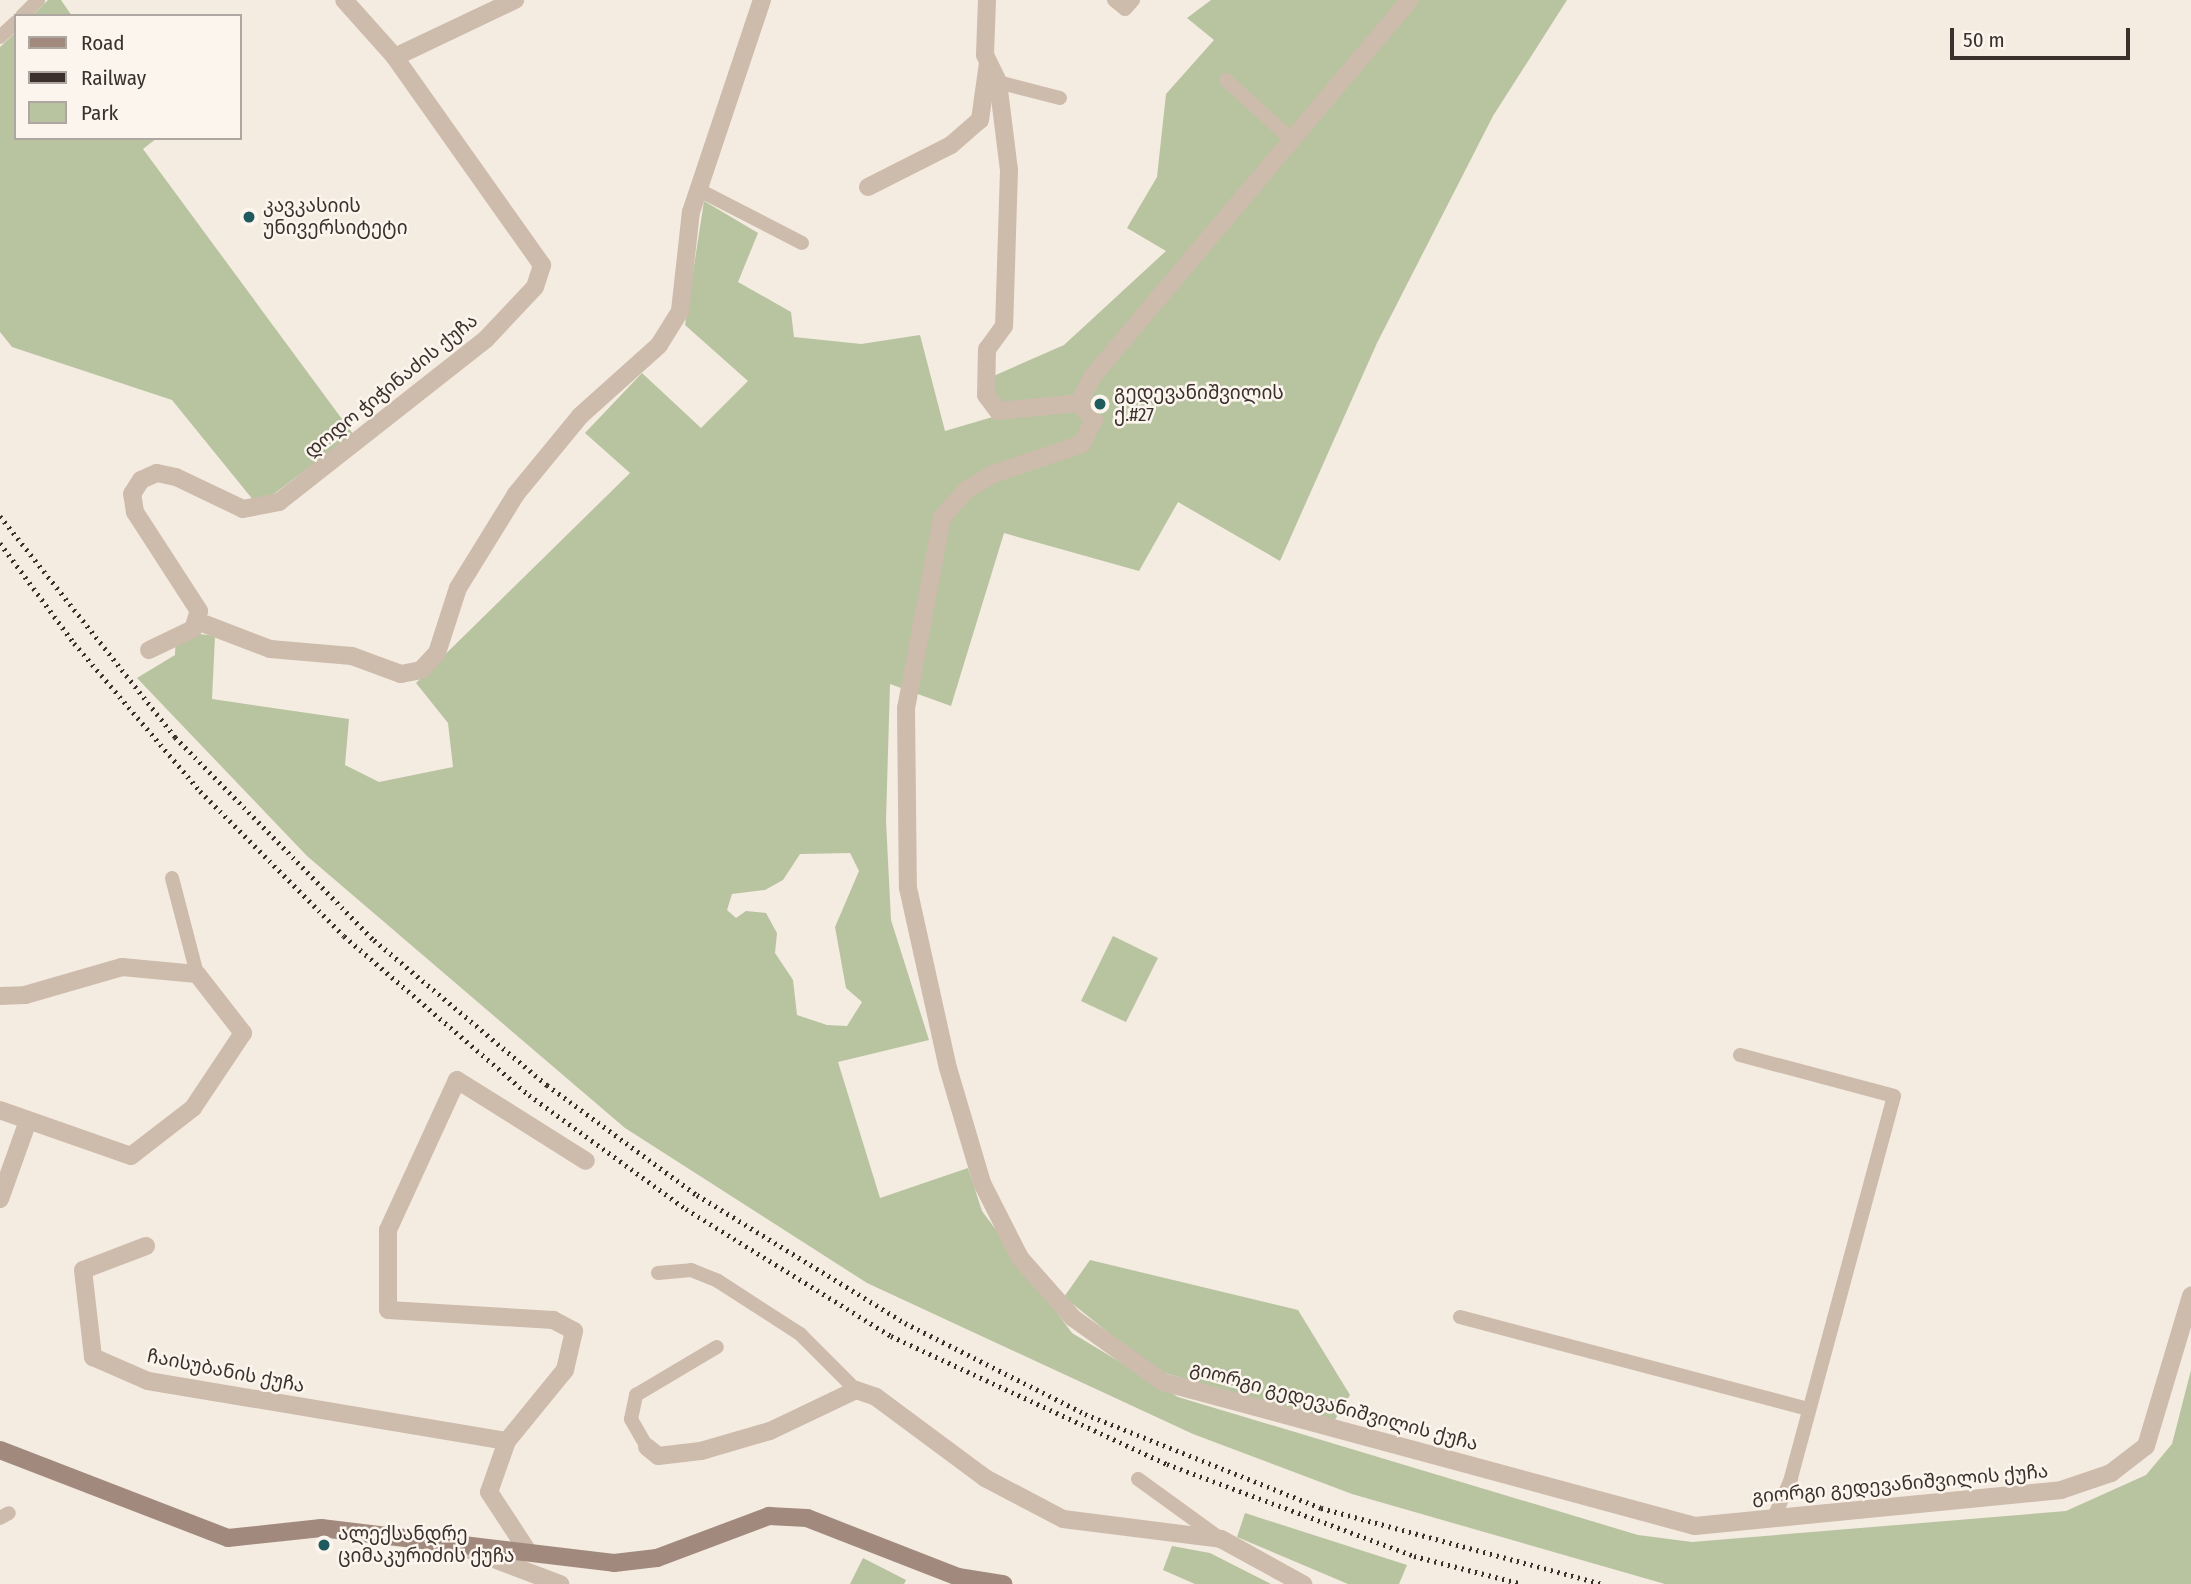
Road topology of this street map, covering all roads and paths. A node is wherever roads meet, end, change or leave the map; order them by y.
1 (38, 0) edge
2 (344, 0) edge
3 (515, 0) edge
4 (762, 0) edge
5 (987, 0) edge
6 (1114, 0) edge
7 (1133, 0) edge
8 (1409, 0) edge
9 (24, 14) edge
10 (14, 24) edge
11 (0, 37) edge
12 (395, 57) junction
13 (989, 62) junction
14 (1226, 80) dead end
15 (998, 82) junction
16 (1060, 98) dead end
17 (1293, 141) junction
18 (868, 187) dead end
19 (697, 189) junction
20 (802, 243) dead end
21 (1079, 403) junction
22 (197, 621) junction
23 (149, 650) dead end
24 (172, 878) dead end
25 (197, 974) junction
26 (0, 996) edge
27 (1740, 1055) dead end
28 (0, 1110) edge
29 (28, 1121) junction
30 (586, 1161) dead end
31 (0, 1199) edge
32 (146, 1246) dead end
33 (658, 1273) dead end
34 (2191, 1296) edge
35 (1460, 1317) dead end
36 (717, 1347) dead end
37 (856, 1390) junction
38 (1809, 1409) junction
39 (508, 1441) junction
40 (647, 1447) joint
41 (0, 1450) edge
42 (1138, 1479) dead end
43 (1774, 1515) junction
44 (436, 1538) junction
45 (1221, 1539) junction
46 (527, 1550) junction
47 (560, 1584) edge
48 (1003, 1584) edge
49 (1303, 1584) edge

1 - 9 lane
2 - 12 street, დოდო ჭიჭინაძის ქუჩა
3 - 12 street
4 - 19 street
5 - 13 street
6 - 7 lane
8 - 17 street
10 - 11 lane
12 - 22 street, დოდო ჭიჭინაძის ქუჩა
13 - 15 street
13 - 18 street
14 - 17 lane
15 - 16 lane
15 - 21 street
17 - 21 street
19 - 20 lane
19 - 22 street
21 - 43 street, გიორგი გედევანიშვილის ქუჩა
22 - 23 street
24 - 25 lane
25 - 26 street
25 - 29 street
27 - 38 lane
28 - 29 street
29 - 31 street
30 - 39 street
32 - 39 street, ჩაისუბანის ქუჩა
33 - 37 lane
34 - 43 street, გიორგი გედევანიშვილის ქუჩა
35 - 38 lane
36 - 40 lane
37 - 40 street
37 - 45 street
38 - 43 lane
39 - 46 street
41 - 44 street
42 - 45 lane
44 - 46 street
44 - 47 street
45 - 49 street
46 - 48 street

